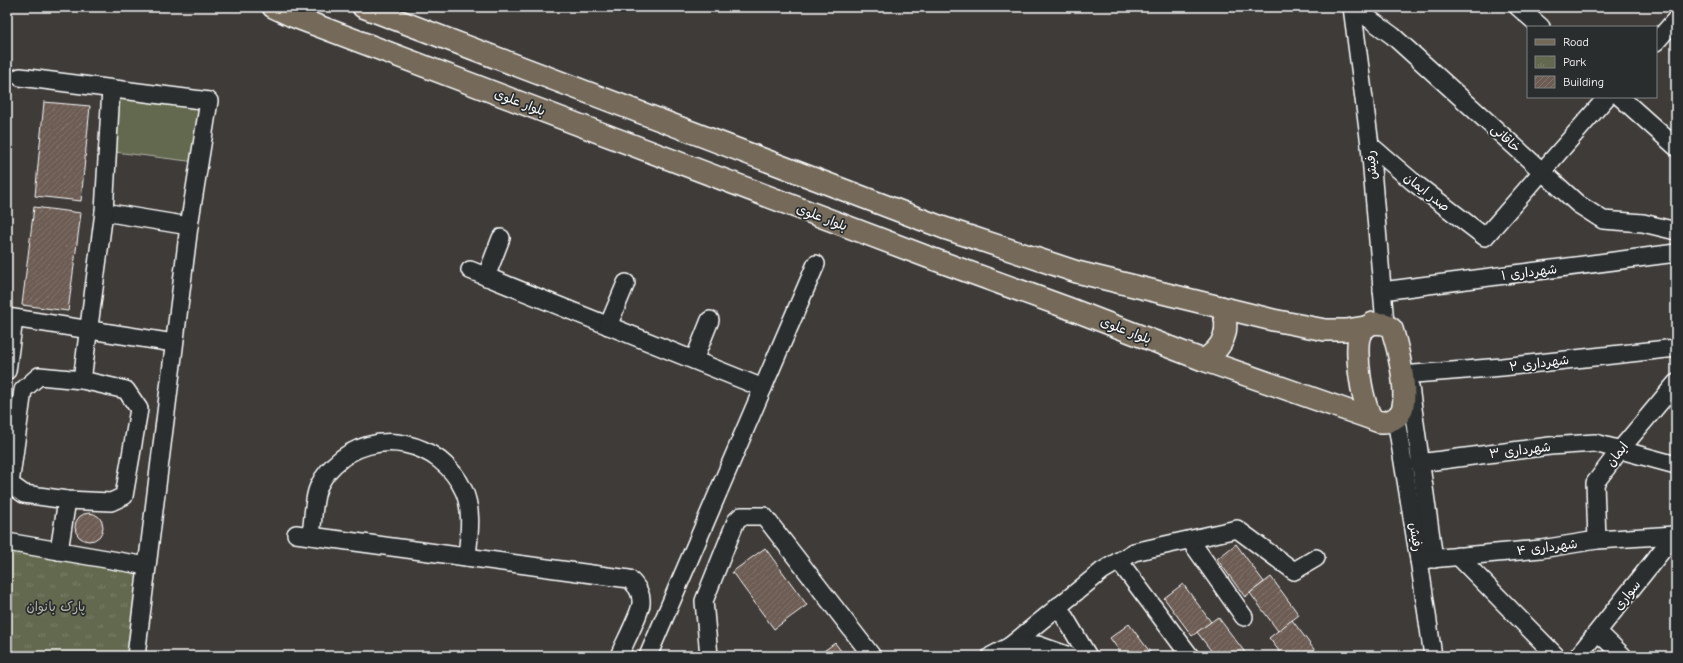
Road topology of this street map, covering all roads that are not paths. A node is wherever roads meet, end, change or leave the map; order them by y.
1 (273, 7) edge
2 (362, 7) edge
3 (1353, 7) edge
4 (1518, 7) edge
5 (1676, 18) edge
6 (1540, 26) edge
7 (1657, 41) edge
8 (20, 77) dead end
9 (111, 88) junction
10 (1607, 98) edge
11 (1621, 98) edge
12 (1370, 145) junction
13 (1676, 147) edge
14 (1542, 172) junction
15 (104, 212) junction
16 (189, 226) junction
17 (1676, 231) edge
18 (501, 238) dead end
19 (1676, 253) edge
20 (816, 264) dead end
21 (470, 270) dead end
22 (486, 277) junction
23 (626, 283) dead end
24 (1382, 291) junction
25 (1221, 307) junction
26 (11, 318) edge
27 (710, 320) dead end
28 (608, 326) junction
29 (1375, 326) junction
30 (88, 330) junction
31 (174, 344) junction
32 (1676, 348) edge
33 (694, 360) junction
34 (1203, 360) junction
35 (7, 371) edge
36 (1405, 375) junction
37 (82, 380) junction
38 (1676, 383) edge
39 (763, 388) junction
40 (1396, 419) junction
41 (1374, 420) junction
42 (1620, 450) junction
43 (1419, 463) junction
44 (1676, 465) edge
45 (67, 500) junction
46 (1676, 534) edge
47 (1190, 540) junction
48 (1597, 540) junction
49 (7, 542) edge
50 (59, 551) junction
51 (1458, 556) junction
52 (467, 557) junction
53 (1316, 558) dead end
54 (1427, 559) junction
55 (1119, 561) junction
56 (147, 566) junction
57 (1058, 606) junction
58 (1244, 618) dead end
59 (1598, 632) junction
60 (1010, 646) junction
61 (136, 656) edge
62 (619, 656) edge
63 (648, 656) edge
64 (709, 656) edge
65 (872, 656) edge
66 (991, 656) edge
67 (1069, 656) edge
68 (1088, 656) edge
69 (1190, 656) edge
70 (1433, 656) edge
71 (1556, 656) edge
72 (1578, 656) edge
73 (1623, 656) edge

1 - 34 main road, بلوار علوی
2 - 25 main road
3 - 12 street, رفیش
3 - 14 street, خاقانی
4 - 6 street
5 - 7 street
8 - 9 street
9 - 15 street
9 - 16 street
10 - 14 street
11 - 13 street
12 - 14 street, صدر ایمان
12 - 24 street, رفیش
14 - 17 street, خاقانی
15 - 16 street
15 - 30 street
16 - 31 street
18 - 22 street
19 - 24 street, شهرداری ۱
20 - 39 street
21 - 22 street
22 - 28 street
23 - 28 street
24 - 29 street, رفیش
25 - 29 main road
25 - 34 main road
26 - 30 street
26 - 35 street
27 - 33 street
28 - 33 street
29 - 36 main road
29 - 41 main road
30 - 31 street
30 - 37 street
31 - 56 street
32 - 36 street, شهرداری ۲
33 - 39 street
34 - 41 main road, بلوار علوی
36 - 40 main road
36 - 43 street
37 - 45 street
37 - 45 street
38 - 42 street, ایمان
39 - 63 street
40 - 41 main road, بلوار علوی
40 - 54 street, رفیش
42 - 43 street, شهرداری ۳
42 - 44 street, شهرداری ۳
42 - 48 street, ایمان
43 - 54 street
45 - 50 street
46 - 48 street, شهرداری ۴
46 - 59 street, سواری
47 - 53 street
47 - 55 street
47 - 58 street
48 - 51 street, شهرداری ۴
49 - 50 street
50 - 56 street
51 - 54 street, شهرداری ۴
51 - 71 street
52 - 52 street
52 - 62 street
54 - 70 street, رفیش
55 - 57 street
55 - 69 street
56 - 61 street
57 - 60 street
57 - 68 street
59 - 72 street, سواری
59 - 73 street
60 - 66 street
60 - 67 street
64 - 65 street

